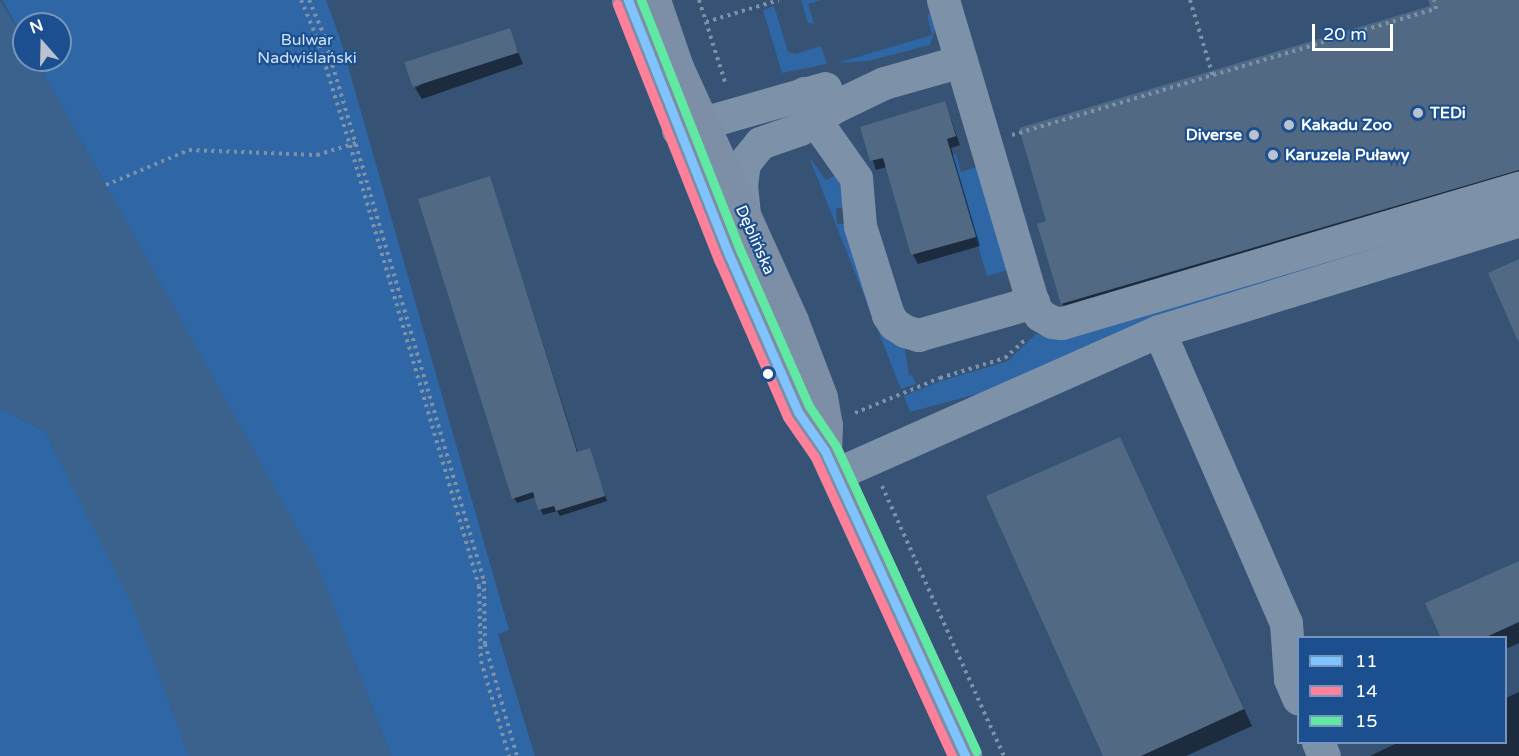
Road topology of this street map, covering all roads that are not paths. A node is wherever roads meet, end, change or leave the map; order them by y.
1 (628, 0) edge
2 (654, 0) edge
3 (943, 0) edge
4 (961, 61) junction
5 (810, 106) junction
6 (696, 140) junction
7 (760, 143) junction
8 (1519, 188) edge
9 (744, 214) junction
10 (1519, 220) edge
11 (1039, 311) junction
12 (1160, 331) junction
13 (830, 462) junction
14 (1297, 694) edge
15 (964, 756) edge

1 - 6 main road, Dęblińska
2 - 6 main road, Dęblińska
3 - 4 lane
4 - 5 lane
4 - 11 lane
5 - 6 lane
5 - 7 lane
5 - 11 lane
6 - 7 lane
6 - 9 main road, Dęblińska
6 - 13 main road, Dęblińska
7 - 9 lane
8 - 11 lane
9 - 13 main road, Dęblińska
10 - 12 lane
12 - 13 lane
12 - 14 lane
13 - 15 main road, Dęblińska

